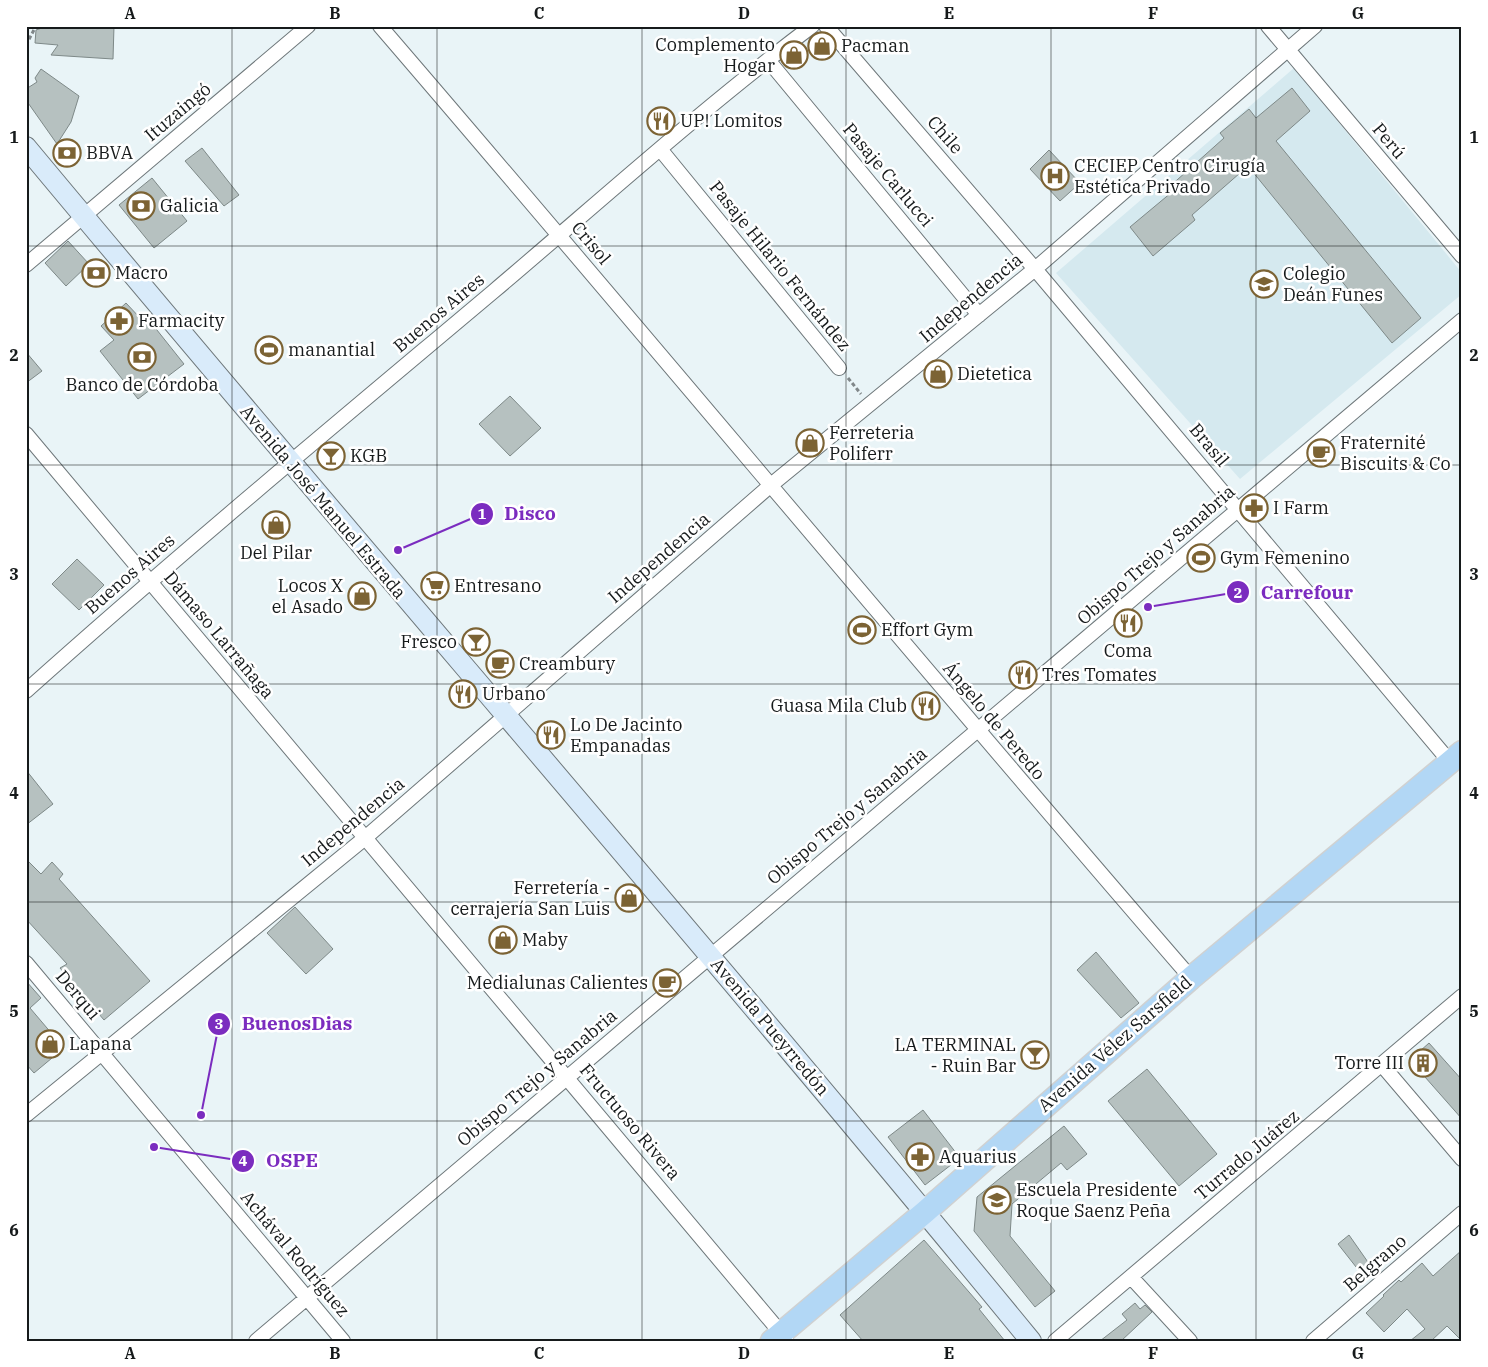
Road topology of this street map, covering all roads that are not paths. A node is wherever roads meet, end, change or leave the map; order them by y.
1 (308, 26) edge
2 (380, 26) edge
3 (812, 26) edge
4 (826, 26) edge
5 (1268, 26) edge
6 (1315, 26) edge
7 (1288, 50) junction
8 (768, 60) junction
9 (26, 147) edge
10 (660, 149) junction
11 (84, 217) junction
12 (560, 235) junction
13 (1462, 256) edge
14 (26, 265) edge
15 (1035, 269) junction
16 (980, 315) junction
17 (1462, 320) edge
18 (839, 368) road end
19 (26, 434) edge
20 (290, 463) junction
21 (771, 485) junction
22 (1238, 508) junction
23 (149, 581) junction
24 (26, 692) edge
25 (505, 717) junction
26 (977, 732) junction
27 (1456, 757) edge
28 (365, 838) junction
29 (709, 955) junction
30 (26, 963) edge
31 (1191, 978) junction
32 (1462, 996) edge
33 (102, 1052) junction
34 (1382, 1064) junction
35 (568, 1077) junction
36 (26, 1115) edge
37 (1462, 1159) edge
38 (925, 1212) junction
39 (1462, 1213) edge
40 (1132, 1277) junction
41 (307, 1298) junction
42 (780, 1338) edge
43 (256, 1341) edge
44 (343, 1341) edge
45 (1031, 1341) edge
46 (1055, 1341) edge
47 (1190, 1341) edge
48 (1313, 1341) edge

1 - 11 street, Ituzaingó
2 - 12 street, Crisol
3 - 8 street, Buenos Aires
4 - 15 street, Chile
5 - 7 street, Perú
6 - 7 street, Independencia
7 - 13 street, Perú
7 - 15 street, Independencia
8 - 10 street, Buenos Aires
8 - 16 street, Pasaje Carlucci
9 - 11 main road, Avenida José Manuel Estrada
10 - 12 street, Buenos Aires
10 - 18 street, Pasaje Hilario Fernández
11 - 14 street, Ituzaingó
11 - 20 main road, Avenida José Manuel Estrada
12 - 20 street, Buenos Aires
12 - 21 street, Crisol
15 - 16 street, Independencia
15 - 22 street, Brasil
16 - 21 street, Independencia
17 - 22 street, Obispo Trejo y Sanabria
19 - 23 street, Dámaso Larrañaga
20 - 23 street, Buenos Aires
20 - 25 main road, Avenida José Manuel Estrada
21 - 25 street, Independencia
21 - 26 street, Ángelo de Peredo
22 - 26 street, Obispo Trejo y Sanabria
22 - 27 street, Brasil
23 - 24 street, Buenos Aires
23 - 28 street, Dámaso Larrañaga
25 - 28 street, Independencia
25 - 29 main road, Avenida Pueyrredón
26 - 29 street, Obispo Trejo y Sanabria
26 - 31 street, Ángelo de Peredo
27 - 31 main road, Avenida Vélez Sarsfield
28 - 33 street, Independencia
28 - 35 street, Fructuoso Rivera
29 - 35 street, Obispo Trejo y Sanabria
29 - 38 main road, Avenida Pueyrredón
30 - 33 street, Derqui
31 - 38 main road, Avenida Vélez Sarsfield
32 - 34 street, Turrado Juárez
33 - 36 street, Independencia
33 - 41 street, Achával Rodríguez
34 - 37 street
34 - 40 street, Turrado Juárez
35 - 41 street, Obispo Trejo y Sanabria
35 - 42 street, Fructuoso Rivera
38 - 42 main road, Avenida Vélez Sarsfield
38 - 45 main road, Avenida Pueyrredón
39 - 48 street, Belgrano
40 - 46 street, Turrado Juárez
40 - 47 street
41 - 43 street, Obispo Trejo y Sanabria
41 - 44 street, Achával Rodríguez

